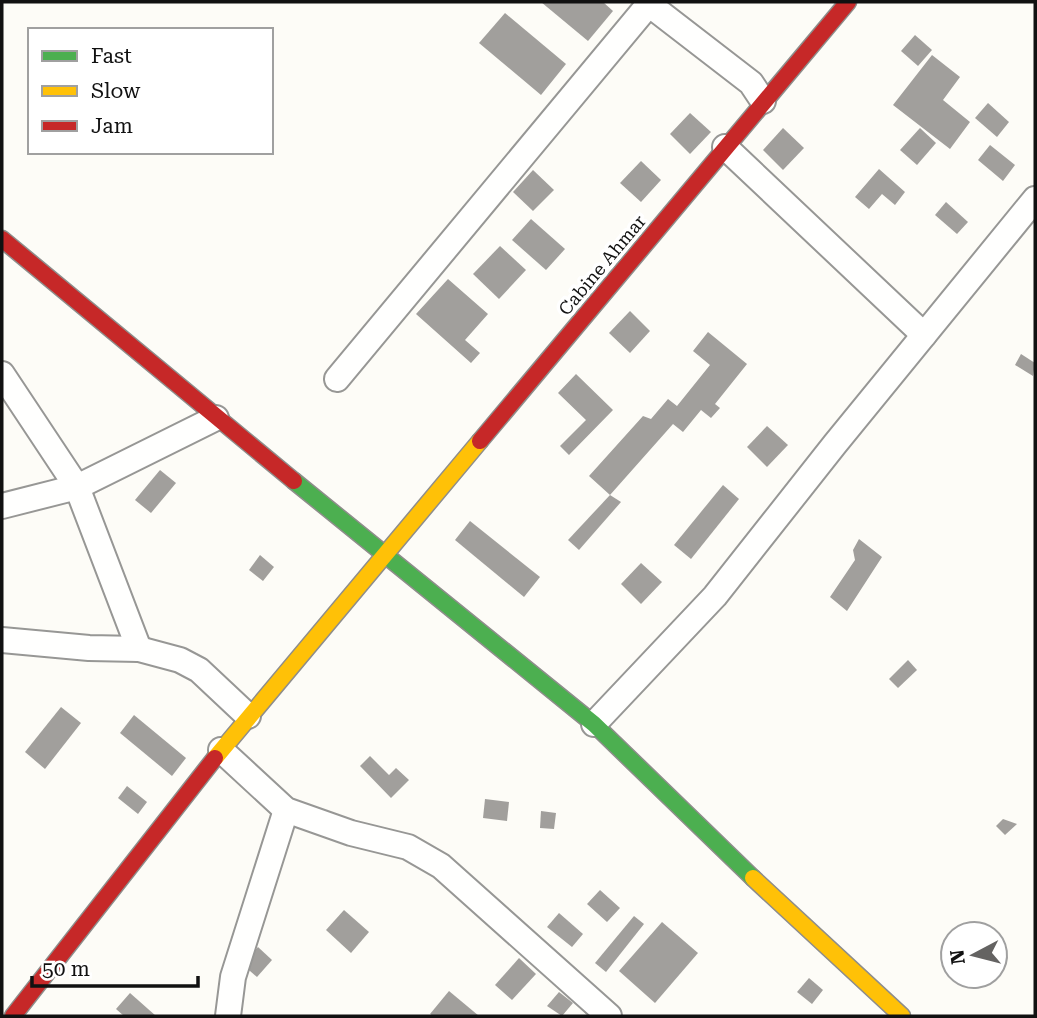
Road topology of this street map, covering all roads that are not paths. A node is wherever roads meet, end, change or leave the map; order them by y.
1 (848, 2) edge
2 (647, 3) edge
3 (763, 101) junction
4 (725, 147) junction
5 (1035, 199) edge
6 (2, 239) edge
7 (924, 335) junction
8 (2, 374) edge
9 (337, 379) dead end
10 (216, 418) junction
11 (77, 487) junction
12 (2, 506) edge
13 (386, 554) junction
14 (2, 640) edge
15 (139, 649) junction
16 (248, 716) junction
17 (594, 724) junction
18 (221, 750) junction
19 (286, 810) junction
20 (13, 1016) edge
21 (228, 1016) edge
22 (609, 1016) edge
23 (902, 1016) edge

1 - 3 street, Cabine Ahmar
2 - 3 street
2 - 9 street
3 - 4 street, Cabine Ahmar
4 - 7 street
4 - 13 street, Cabine Ahmar
5 - 7 street
6 - 10 street
7 - 17 street
8 - 11 street
10 - 11 street
10 - 13 street
11 - 12 street
11 - 15 street
13 - 16 street, Cabine Ahmar
13 - 17 street
14 - 15 street
15 - 16 street
16 - 18 street, Cabine Ahmar
17 - 23 street
18 - 19 street
18 - 20 street, Cabine Ahmar
19 - 21 street
19 - 22 street

